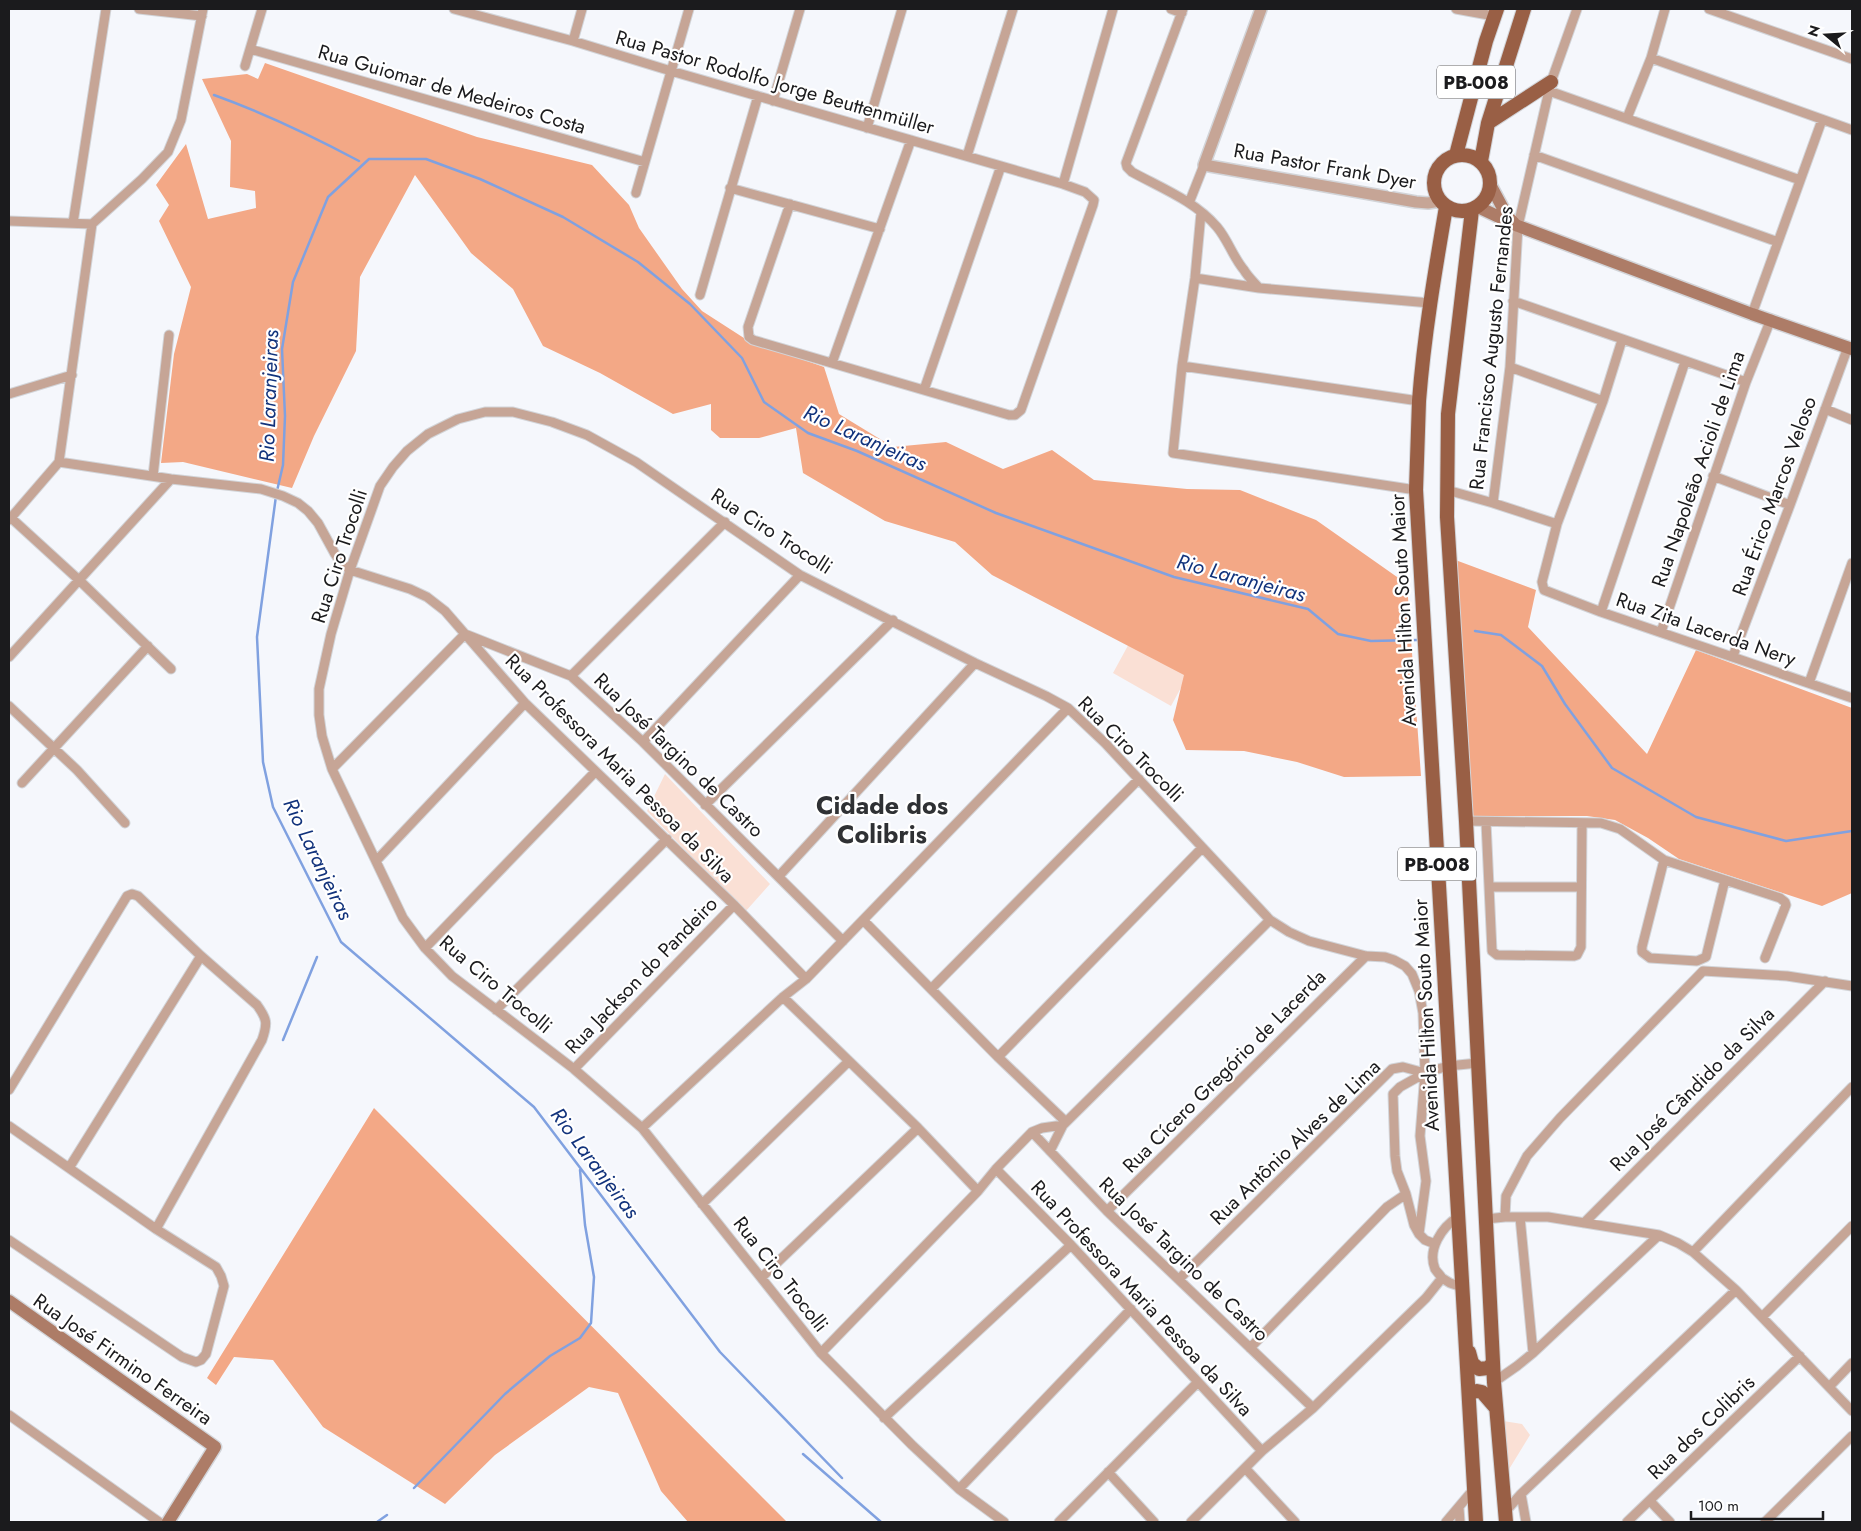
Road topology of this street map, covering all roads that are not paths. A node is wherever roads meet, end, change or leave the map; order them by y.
1 (106, 9) edge
2 (139, 9) edge
3 (262, 9) edge
4 (454, 9) edge
5 (582, 9) edge
6 (689, 9) edge
7 (800, 9) edge
8 (902, 9) edge
9 (1012, 9) edge
10 (1113, 9) edge
11 (1171, 9) edge
12 (1261, 9) edge
13 (1456, 9) edge
14 (1524, 9) edge
15 (1577, 9) edge
16 (1666, 9) edge
17 (1709, 9) edge
18 (473, 11) edge
19 (1183, 11) edge
20 (1496, 12) edge
21 (202, 13) edge
22 (573, 41) junction
23 (250, 49) junction
24 (1651, 58) junction
25 (1852, 59) edge
26 (245, 66) dead end
27 (671, 71) junction
28 (1550, 87) junction
29 (758, 96) junction
30 (773, 100) junction
31 (1627, 118) junction
32 (1822, 120) junction
33 (1488, 123) junction
34 (867, 128) junction
35 (1852, 130) edge
36 (911, 140) junction
37 (1456, 155) junction
38 (1534, 155) junction
39 (967, 156) junction
40 (1481, 161) junction
41 (645, 162) junction
42 (1204, 165) junction
43 (1001, 166) junction
44 (1800, 180) junction
45 (1063, 184) junction
46 (1491, 186) junction
47 (730, 188) junction
48 (636, 193) dead end
49 (1189, 203) junction
50 (790, 204) junction
51 (1443, 204) junction
52 (1476, 209) junction
53 (1201, 213) junction
54 (9, 221) edge
55 (73, 223) junction
56 (92, 224) junction
57 (1518, 226) junction
58 (880, 229) junction
59 (1778, 242) junction
60 (1195, 278) junction
61 (1259, 288) junction
62 (700, 295) dead end
63 (1513, 301) junction
64 (1430, 303) junction
65 (1752, 314) junction
66 (1771, 320) junction
67 (169, 335) dead end
68 (1622, 340) junction
69 (1850, 348) edge
70 (1685, 362) junction
71 (832, 363) junction
72 (1182, 366) junction
73 (1510, 367) junction
74 (72, 375) junction
75 (1746, 382) junction
76 (924, 390) junction
77 (9, 394) edge
78 (1420, 400) junction
79 (1603, 401) junction
80 (1825, 409) junction
81 (1852, 420) edge
82 (59, 462) junction
83 (153, 476) junction
84 (1713, 476) junction
85 (171, 479) junction
86 (1416, 490) junction
87 (1447, 490) junction
88 (1493, 503) junction
89 (1790, 505) junction
90 (9, 518) edge
91 (725, 522) junction
92 (1557, 524) junction
93 (1852, 563) edge
94 (350, 570) junction
95 (800, 575) junction
96 (79, 580) junction
97 (1601, 612) junction
98 (893, 620) junction
99 (1661, 632) junction
100 (465, 634) junction
101 (148, 646) junction
102 (1733, 656) junction
103 (9, 657) edge
104 (975, 663) junction
105 (171, 669) dead end
106 (571, 676) junction
107 (1809, 683) junction
108 (1852, 698) edge
109 (525, 703) junction
110 (9, 706) edge
111 (1068, 708) junction
112 (642, 742) junction
113 (54, 748) junction
114 (332, 770) junction
115 (595, 772) junction
116 (1138, 779) junction
117 (22, 784) dead end
118 (705, 805) junction
119 (1466, 821) junction
120 (1486, 822) junction
121 (125, 823) dead end
122 (1582, 824) junction
123 (667, 839) junction
124 (1202, 848) junction
125 (1664, 860) junction
126 (376, 861) junction
127 (779, 876) junction
128 (1725, 880) junction
129 (1490, 887) junction
130 (1581, 887) junction
131 (734, 905) junction
132 (863, 920) junction
133 (1270, 920) junction
134 (843, 941) junction
135 (425, 948) junction
136 (201, 956) junction
137 (1366, 956) junction
138 (1765, 958) dead end
139 (806, 979) junction
140 (1825, 980) junction
141 (1852, 986) edge
142 (931, 989) junction
143 (783, 997) junction
144 (496, 1010) junction
145 (998, 1057) junction
146 (848, 1062) junction
147 (1478, 1063) junction
148 (1448, 1066) junction
149 (574, 1069) junction
150 (1425, 1073) junction
151 (1852, 1087) edge
152 (9, 1090) edge
153 (1065, 1123) junction
154 (9, 1126) edge
155 (642, 1128) junction
156 (918, 1128) junction
157 (1032, 1132) junction
158 (1050, 1151) junction
159 (69, 1168) junction
160 (996, 1169) junction
161 (978, 1191) junction
162 (1406, 1194) junction
163 (702, 1204) junction
164 (1108, 1211) junction
165 (1458, 1217) junction
166 (1505, 1217) junction
167 (1520, 1217) junction
168 (1486, 1219) junction
169 (1584, 1223) junction
170 (1852, 1226) edge
171 (156, 1229) junction
172 (1419, 1234) junction
173 (1659, 1235) junction
174 (9, 1240) edge
175 (1435, 1244) junction
176 (1071, 1245) junction
177 (1693, 1252) junction
178 (762, 1277) junction
179 (1442, 1278) junction
180 (1179, 1279) junction
181 (1462, 1287) junction
182 (1736, 1290) junction
183 (9, 1301) edge
184 (1131, 1309) junction
185 (1762, 1317) junction
186 (1466, 1345) junction
187 (1250, 1348) junction
188 (820, 1353) junction
189 (1533, 1353) junction
190 (1800, 1356) junction
191 (1493, 1363) junction
192 (1852, 1363) edge
193 (1198, 1382) junction
194 (1494, 1382) junction
195 (1829, 1387) junction
196 (1469, 1393) junction
197 (1496, 1407) junction
198 (1313, 1408) junction
199 (1852, 1411) edge
200 (9, 1415) edge
201 (884, 1418) junction
202 (1852, 1436) edge
203 (1262, 1451) junction
204 (1245, 1468) junction
205 (1108, 1472) junction
206 (959, 1488) junction
207 (1473, 1490) junction
208 (1520, 1494) junction
209 (1650, 1501) junction
210 (1458, 1508) junction
211 (1506, 1517) edge
212 (159, 1522) edge
213 (168, 1522) edge
214 (1004, 1522) edge
215 (1059, 1522) edge
216 (1154, 1522) edge
217 (1191, 1522) edge
218 (1295, 1522) edge
219 (1446, 1522) edge
220 (1460, 1522) edge
221 (1476, 1522) edge
222 (1526, 1522) edge
223 (1627, 1522) edge
224 (1670, 1522) edge
225 (1765, 1522) edge

1 - 55 street
2 - 21 street
3 - 23 street
4 - 18 street, Rua Pastor Rodolfo Jorge Beuttenmüller
5 - 22 street
6 - 27 street
7 - 30 street
8 - 34 street
9 - 39 street
10 - 45 street
11 - 19 street
12 - 42 street
13 - 20 street
14 - 33 main road, PB-008
15 - 28 street, Rua Francisco Augusto Fernandes
16 - 24 street
17 - 25 street
18 - 22 street, Rua Pastor Rodolfo Jorge Beuttenmüller
19 - 49 street
20 - 37 main road, PB-008
21 - 56 street
22 - 27 street, Rua Pastor Rodolfo Jorge Beuttenmüller
23 - 26 street
23 - 41 street, Rua Guiomar de Medeiros Costa
24 - 31 street
24 - 32 street
27 - 29 street, Rua Pastor Rodolfo Jorge Beuttenmüller
27 - 41 street
28 - 31 street
28 - 33 main road
28 - 38 street, Rua Francisco Augusto Fernandes
29 - 30 street, Rua Pastor Rodolfo Jorge Beuttenmüller
29 - 47 street
30 - 34 street, Rua Pastor Rodolfo Jorge Beuttenmüller
31 - 44 street
32 - 35 street
32 - 44 street
33 - 40 main road, PB-008
34 - 36 street, Rua Pastor Rodolfo Jorge Beuttenmüller
36 - 39 street, Rua Pastor Rodolfo Jorge Beuttenmüller
36 - 58 street
37 - 40 main road
37 - 51 main road
38 - 57 street, Rua Francisco Augusto Fernandes
38 - 59 street
39 - 43 street, Rua Pastor Rodolfo Jorge Beuttenmüller
40 - 46 main road
41 - 48 street
42 - 49 street
42 - 51 street, Rua Pastor Frank Dyer
43 - 45 street, Rua Pastor Rodolfo Jorge Beuttenmüller
43 - 76 street
44 - 59 street
45 - 76 street, Rua Pastor Rodolfo Jorge Beuttenmüller
46 - 52 main road
46 - 57 main road
47 - 50 street
47 - 62 street
49 - 53 street
50 - 58 street
50 - 71 street
51 - 52 main road
51 - 64 main road, Avenida Hilton Souto Maior / PB-008
52 - 57 main road
52 - 87 main road, PB-008
53 - 60 street
53 - 61 street
54 - 55 street
55 - 56 street
56 - 74 street
57 - 63 street, Rua Francisco Augusto Fernandes
57 - 65 main road
58 - 71 street
59 - 65 street
60 - 61 street
60 - 72 street
61 - 64 street
63 - 68 street
63 - 73 street, Rua Francisco Augusto Fernandes
64 - 78 main road, Avenida Hilton Souto Maior / PB-008
65 - 66 main road
66 - 69 main road
66 - 75 street, Rua Napoleão Acioli de Lima
67 - 83 street
68 - 70 street
68 - 79 street
69 - 80 street, Rua Érico Marcos Veloso
70 - 75 street
70 - 97 street
71 - 76 street
72 - 78 street
72 - 86 street
73 - 79 street
73 - 88 street, Rua Francisco Augusto Fernandes
74 - 77 street
74 - 82 street
75 - 84 street, Rua Napoleão Acioli de Lima
78 - 86 main road, Avenida Hilton Souto Maior / PB-008
79 - 92 street
80 - 81 street
80 - 89 street, Rua Érico Marcos Veloso
82 - 83 street
82 - 90 street
83 - 85 street
84 - 89 street
84 - 99 street, Rua Napoleão Acioli de Lima
85 - 94 street
85 - 96 street
86 - 148 main road, Avenida Hilton Souto Maior / PB-008
87 - 88 street
87 - 119 main road, PB-008
88 - 92 street, Rua Francisco Augusto Fernandes
89 - 102 street, Rua Érico Marcos Veloso
90 - 96 street
91 - 94 street, Rua Ciro Trocolli
91 - 95 street, Rua Ciro Trocolli
91 - 106 street
92 - 97 street, Rua Zita Lacerda Nery
93 - 107 street
94 - 100 street, Rua Professora Maria Pessoa da Silva
94 - 114 street, Rua Ciro Trocolli
95 - 98 street, Rua Ciro Trocolli
95 - 112 street
96 - 101 street
96 - 103 street
97 - 99 street, Rua Zita Lacerda Nery
98 - 104 street, Rua Ciro Trocolli
98 - 118 street
99 - 102 street, Rua Zita Lacerda Nery
100 - 106 street, Rua José Targino de Castro
100 - 109 street, Rua Professora Maria Pessoa da Silva
100 - 114 street
101 - 105 street
101 - 113 street
102 - 107 street, Rua Zita Lacerda Nery
104 - 111 street, Rua Ciro Trocolli
104 - 127 street
106 - 112 street, Rua José Targino de Castro
107 - 108 street, Rua Zita Lacerda Nery
109 - 115 street, Rua Professora Maria Pessoa da Silva
109 - 126 street
110 - 113 street
111 - 116 street, Rua Ciro Trocolli
111 - 132 street
112 - 118 street, Rua José Targino de Castro
113 - 117 street
113 - 121 street
114 - 126 street, Rua Ciro Trocolli
115 - 123 street, Rua Professora Maria Pessoa da Silva
115 - 135 street
116 - 124 street, Rua Ciro Trocolli
116 - 142 street
118 - 127 street, Rua José Targino de Castro
119 - 120 street
119 - 147 main road, PB-008
120 - 122 street
120 - 129 street
122 - 125 street
122 - 130 street
123 - 131 street, Rua Professora Maria Pessoa da Silva
123 - 144 street
124 - 133 street, Rua Ciro Trocolli
124 - 145 street
125 - 128 street
125 - 128 street
126 - 135 street, Rua Ciro Trocolli
127 - 134 street, Rua José Targino de Castro
128 - 138 street
129 - 130 street
129 - 130 street
131 - 139 street, Rua Professora Maria Pessoa da Silva
131 - 149 street, Rua Jackson do Pandeiro
132 - 134 street
132 - 142 street
133 - 137 street, Rua Ciro Trocolli
133 - 153 street
134 - 139 street
135 - 144 street, Rua Ciro Trocolli
136 - 152 street
136 - 159 street
136 - 171 street
137 - 150 street, Rua Ciro Trocolli
137 - 164 street, Rua Cícero Gregório de Lacerda
139 - 143 street
140 - 141 street
140 - 166 street
140 - 169 street, Rua José Cândido da Silva
142 - 145 street
143 - 146 street
143 - 155 street
144 - 149 street, Rua Ciro Trocolli
145 - 153 street
146 - 156 street
146 - 163 street
147 - 148 street, Rua Antônio Alves de Lima
147 - 168 main road, PB-008
148 - 150 street, Rua Antônio Alves de Lima
148 - 165 main road, Avenida Hilton Souto Maior / PB-008
149 - 155 street, Rua Ciro Trocolli
150 - 162 street
150 - 172 street, Rua Ciro Trocolli
150 - 180 street, Rua Antônio Alves de Lima
151 - 177 street
153 - 157 street
153 - 158 street
154 - 159 street
155 - 163 street, Rua Ciro Trocolli
156 - 161 street
156 - 178 street
157 - 158 street, Rua José Targino de Castro
157 - 160 street
158 - 164 street, Rua José Targino de Castro
159 - 171 street
160 - 161 street
160 - 176 street, Rua Professora Maria Pessoa da Silva
161 - 188 street
162 - 172 street
162 - 187 street
163 - 178 street, Rua Ciro Trocolli
164 - 180 street, Rua José Targino de Castro
165 - 175 street
165 - 181 main road, Avenida Hilton Souto Maior / PB-008
166 - 167 street
166 - 168 street
167 - 169 street
167 - 189 street
168 - 191 main road, PB-008
169 - 173 street
170 - 185 street
171 - 174 street
172 - 175 street
173 - 177 street
173 - 189 street
175 - 179 street
176 - 184 street, Rua Professora Maria Pessoa da Silva
176 - 201 street
177 - 182 street
178 - 188 street, Rua Ciro Trocolli
179 - 181 street
179 - 198 street
180 - 187 street, Rua José Targino de Castro
181 - 186 main road, Avenida Hilton Souto Maior / PB-008
182 - 185 street
182 - 208 street
183 - 213 main road, Rua José Firmino Ferreira
184 - 193 street, Rua Professora Maria Pessoa da Silva
184 - 206 street
185 - 190 street
186 - 191 main road
186 - 196 main road, Avenida Hilton Souto Maior / PB-008
187 - 198 street, Rua José Targino de Castro
188 - 201 street, Rua Ciro Trocolli
189 - 194 street
190 - 195 street
190 - 209 street, Rua dos Colibris
191 - 194 main road, PB-008
192 - 195 street
193 - 203 street, Rua Professora Maria Pessoa da Silva
193 - 205 street
194 - 197 main road, PB-008
195 - 199 street
196 - 197 main road
196 - 207 main road, Avenida Hilton Souto Maior / PB-008
197 - 211 main road, PB-008
198 - 203 street
200 - 212 street
201 - 206 street, Rua Ciro Trocolli
202 - 225 street
203 - 204 street
204 - 217 street
204 - 218 street
205 - 215 street
205 - 216 street
206 - 214 street, Rua Ciro Trocolli
207 - 210 street
207 - 221 main road, Avenida Hilton Souto Maior / PB-008
208 - 211 street
208 - 222 street
209 - 223 street, Rua dos Colibris
209 - 224 street
210 - 219 street
210 - 220 street

